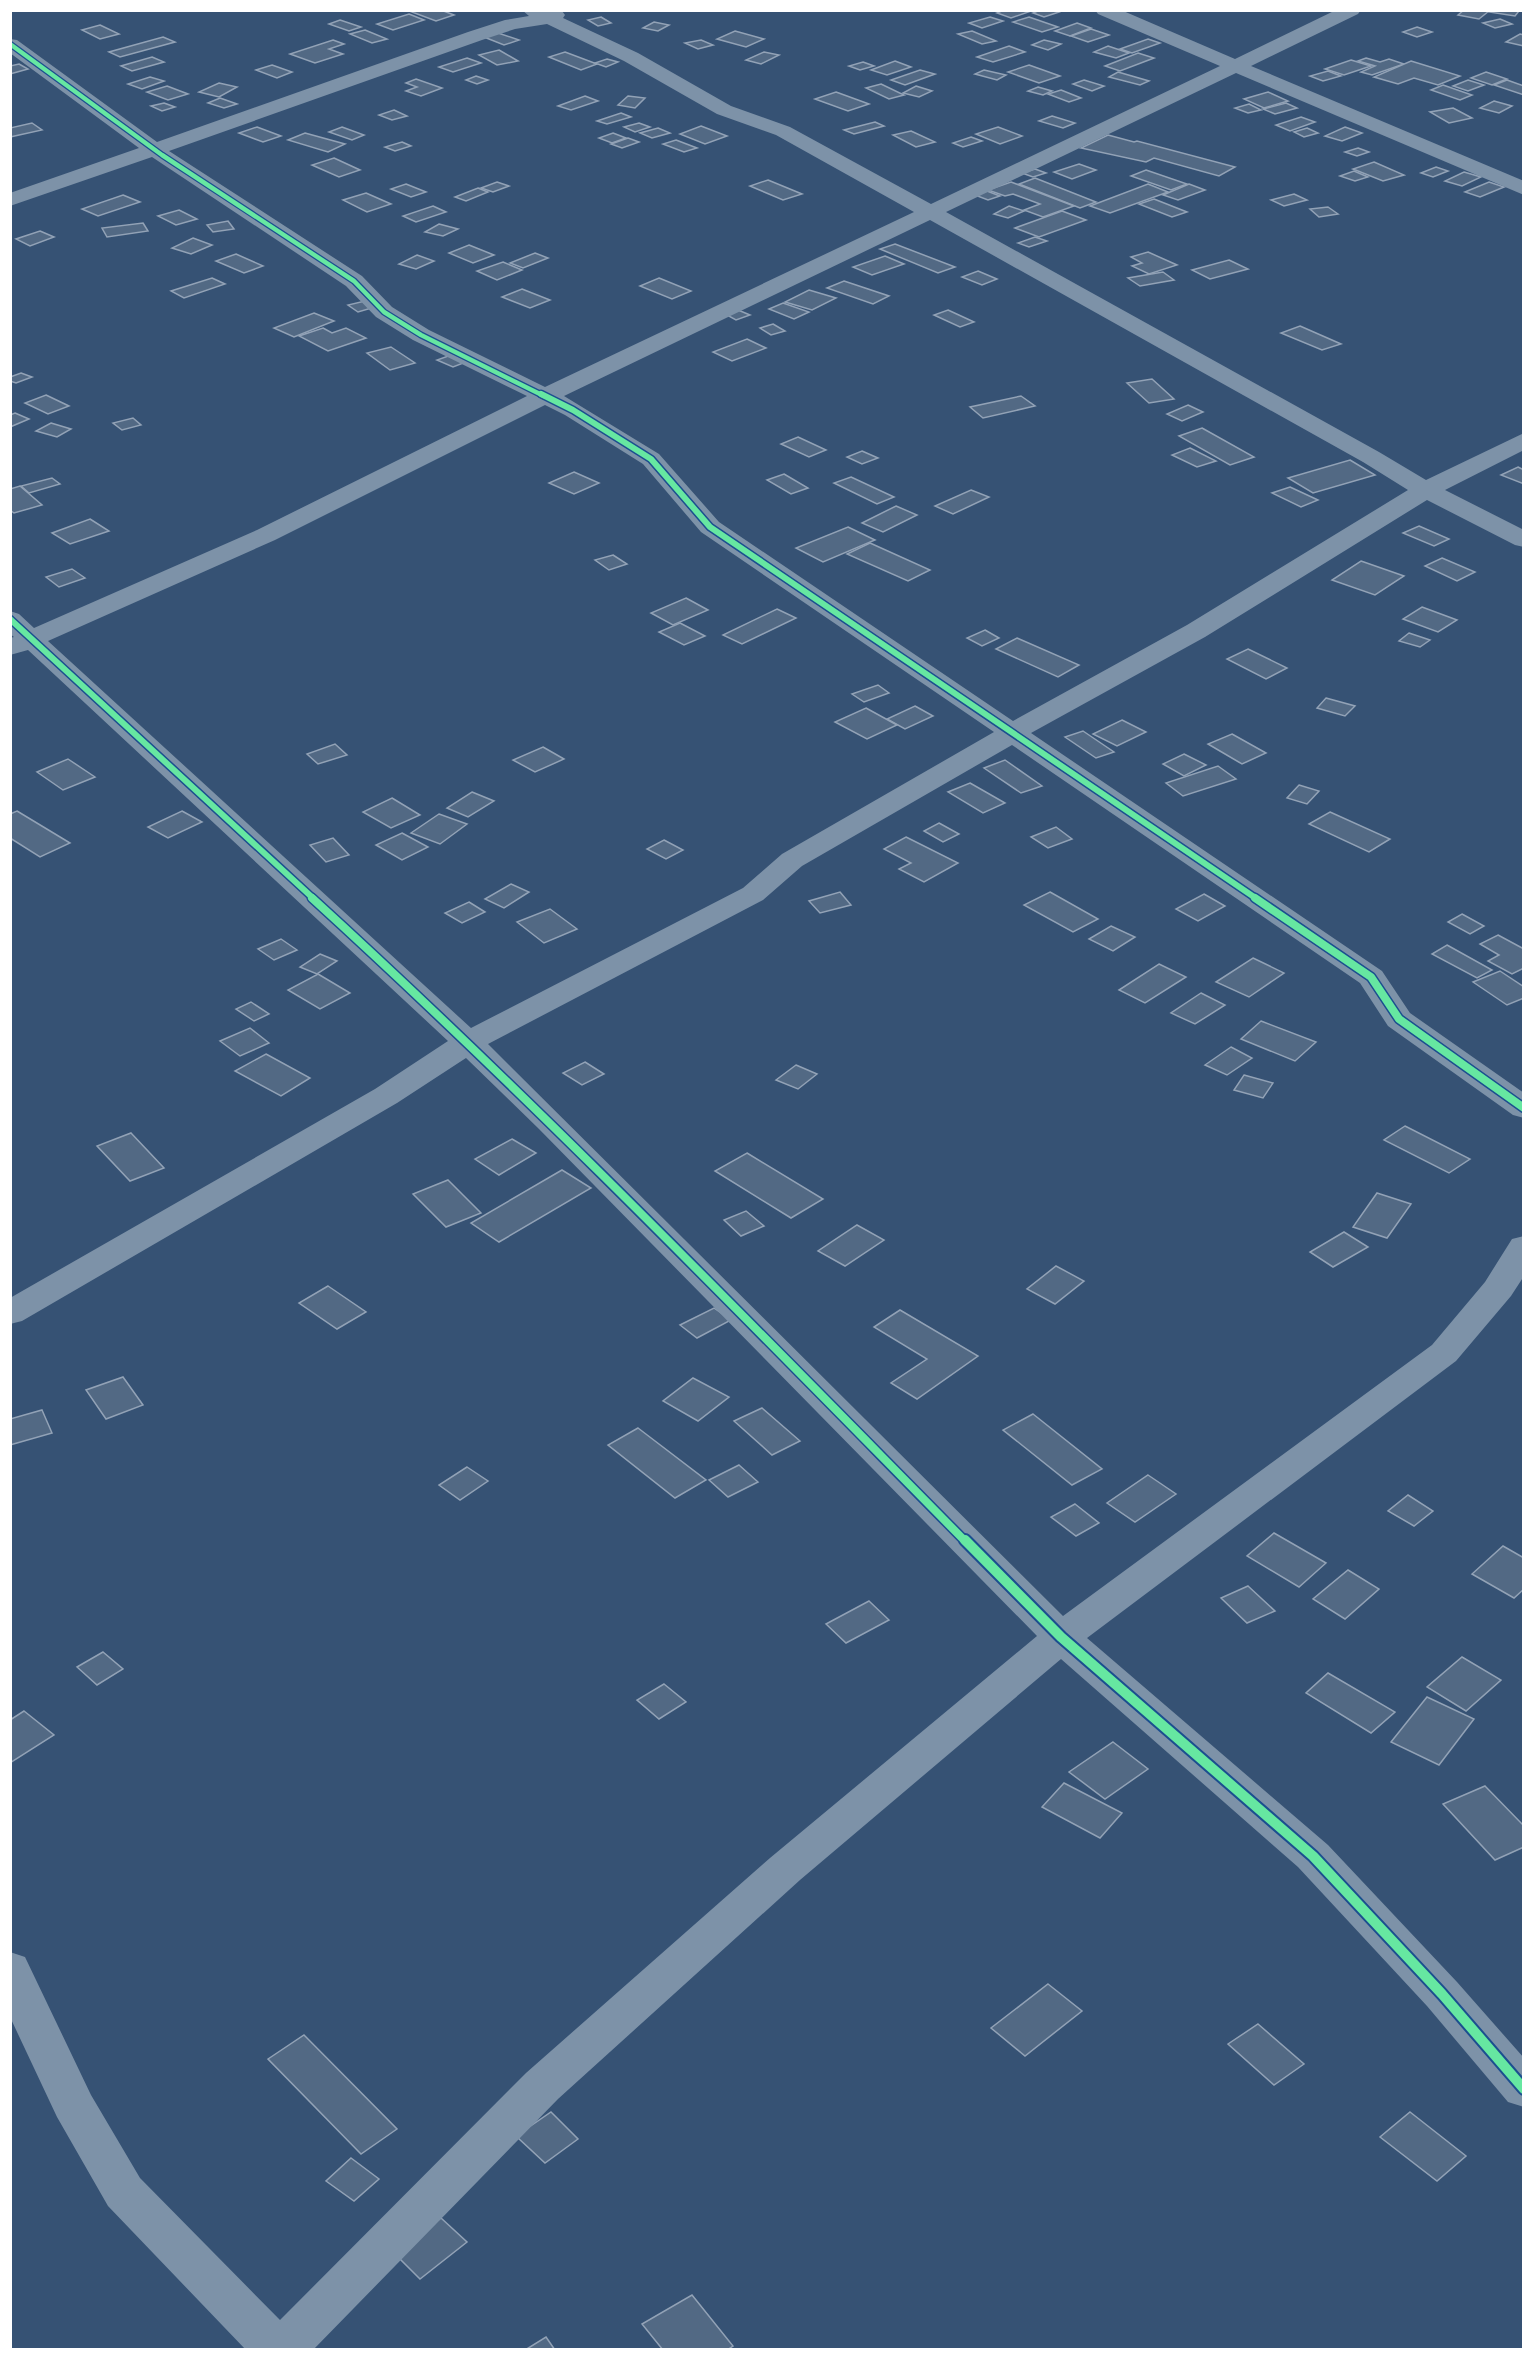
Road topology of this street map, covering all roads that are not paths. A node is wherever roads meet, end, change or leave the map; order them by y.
1 (568, 10) edge
2 (1104, 10) edge
3 (1352, 10) edge
4 (539, 15) edge
5 (10, 44) edge
6 (1234, 67) junction
7 (156, 150) junction
8 (1524, 189) edge
9 (10, 201) edge
10 (931, 213) junction
11 (546, 396) junction
12 (1524, 440) edge
13 (1426, 490) junction
14 (1524, 540) edge
15 (17, 635) edge
16 (1014, 732) junction
17 (468, 1042) junction
18 (1524, 1108) edge
19 (1524, 1246) edge
20 (10, 1313) edge
21 (1061, 1637) junction
22 (10, 1969) edge
23 (1524, 2090) edge
24 (279, 2349) edge

1 - 4 street
2 - 6 street
3 - 6 street
4 - 7 street
4 - 10 street
5 - 7 street
6 - 8 street
6 - 10 street
7 - 9 street
7 - 11 street
10 - 11 street
10 - 13 street
11 - 15 street
11 - 16 street
12 - 13 street
13 - 14 street
13 - 16 street
15 - 17 street
16 - 17 street
16 - 18 street
17 - 20 street
17 - 21 street
19 - 21 street
21 - 23 street
21 - 24 street
22 - 24 street

